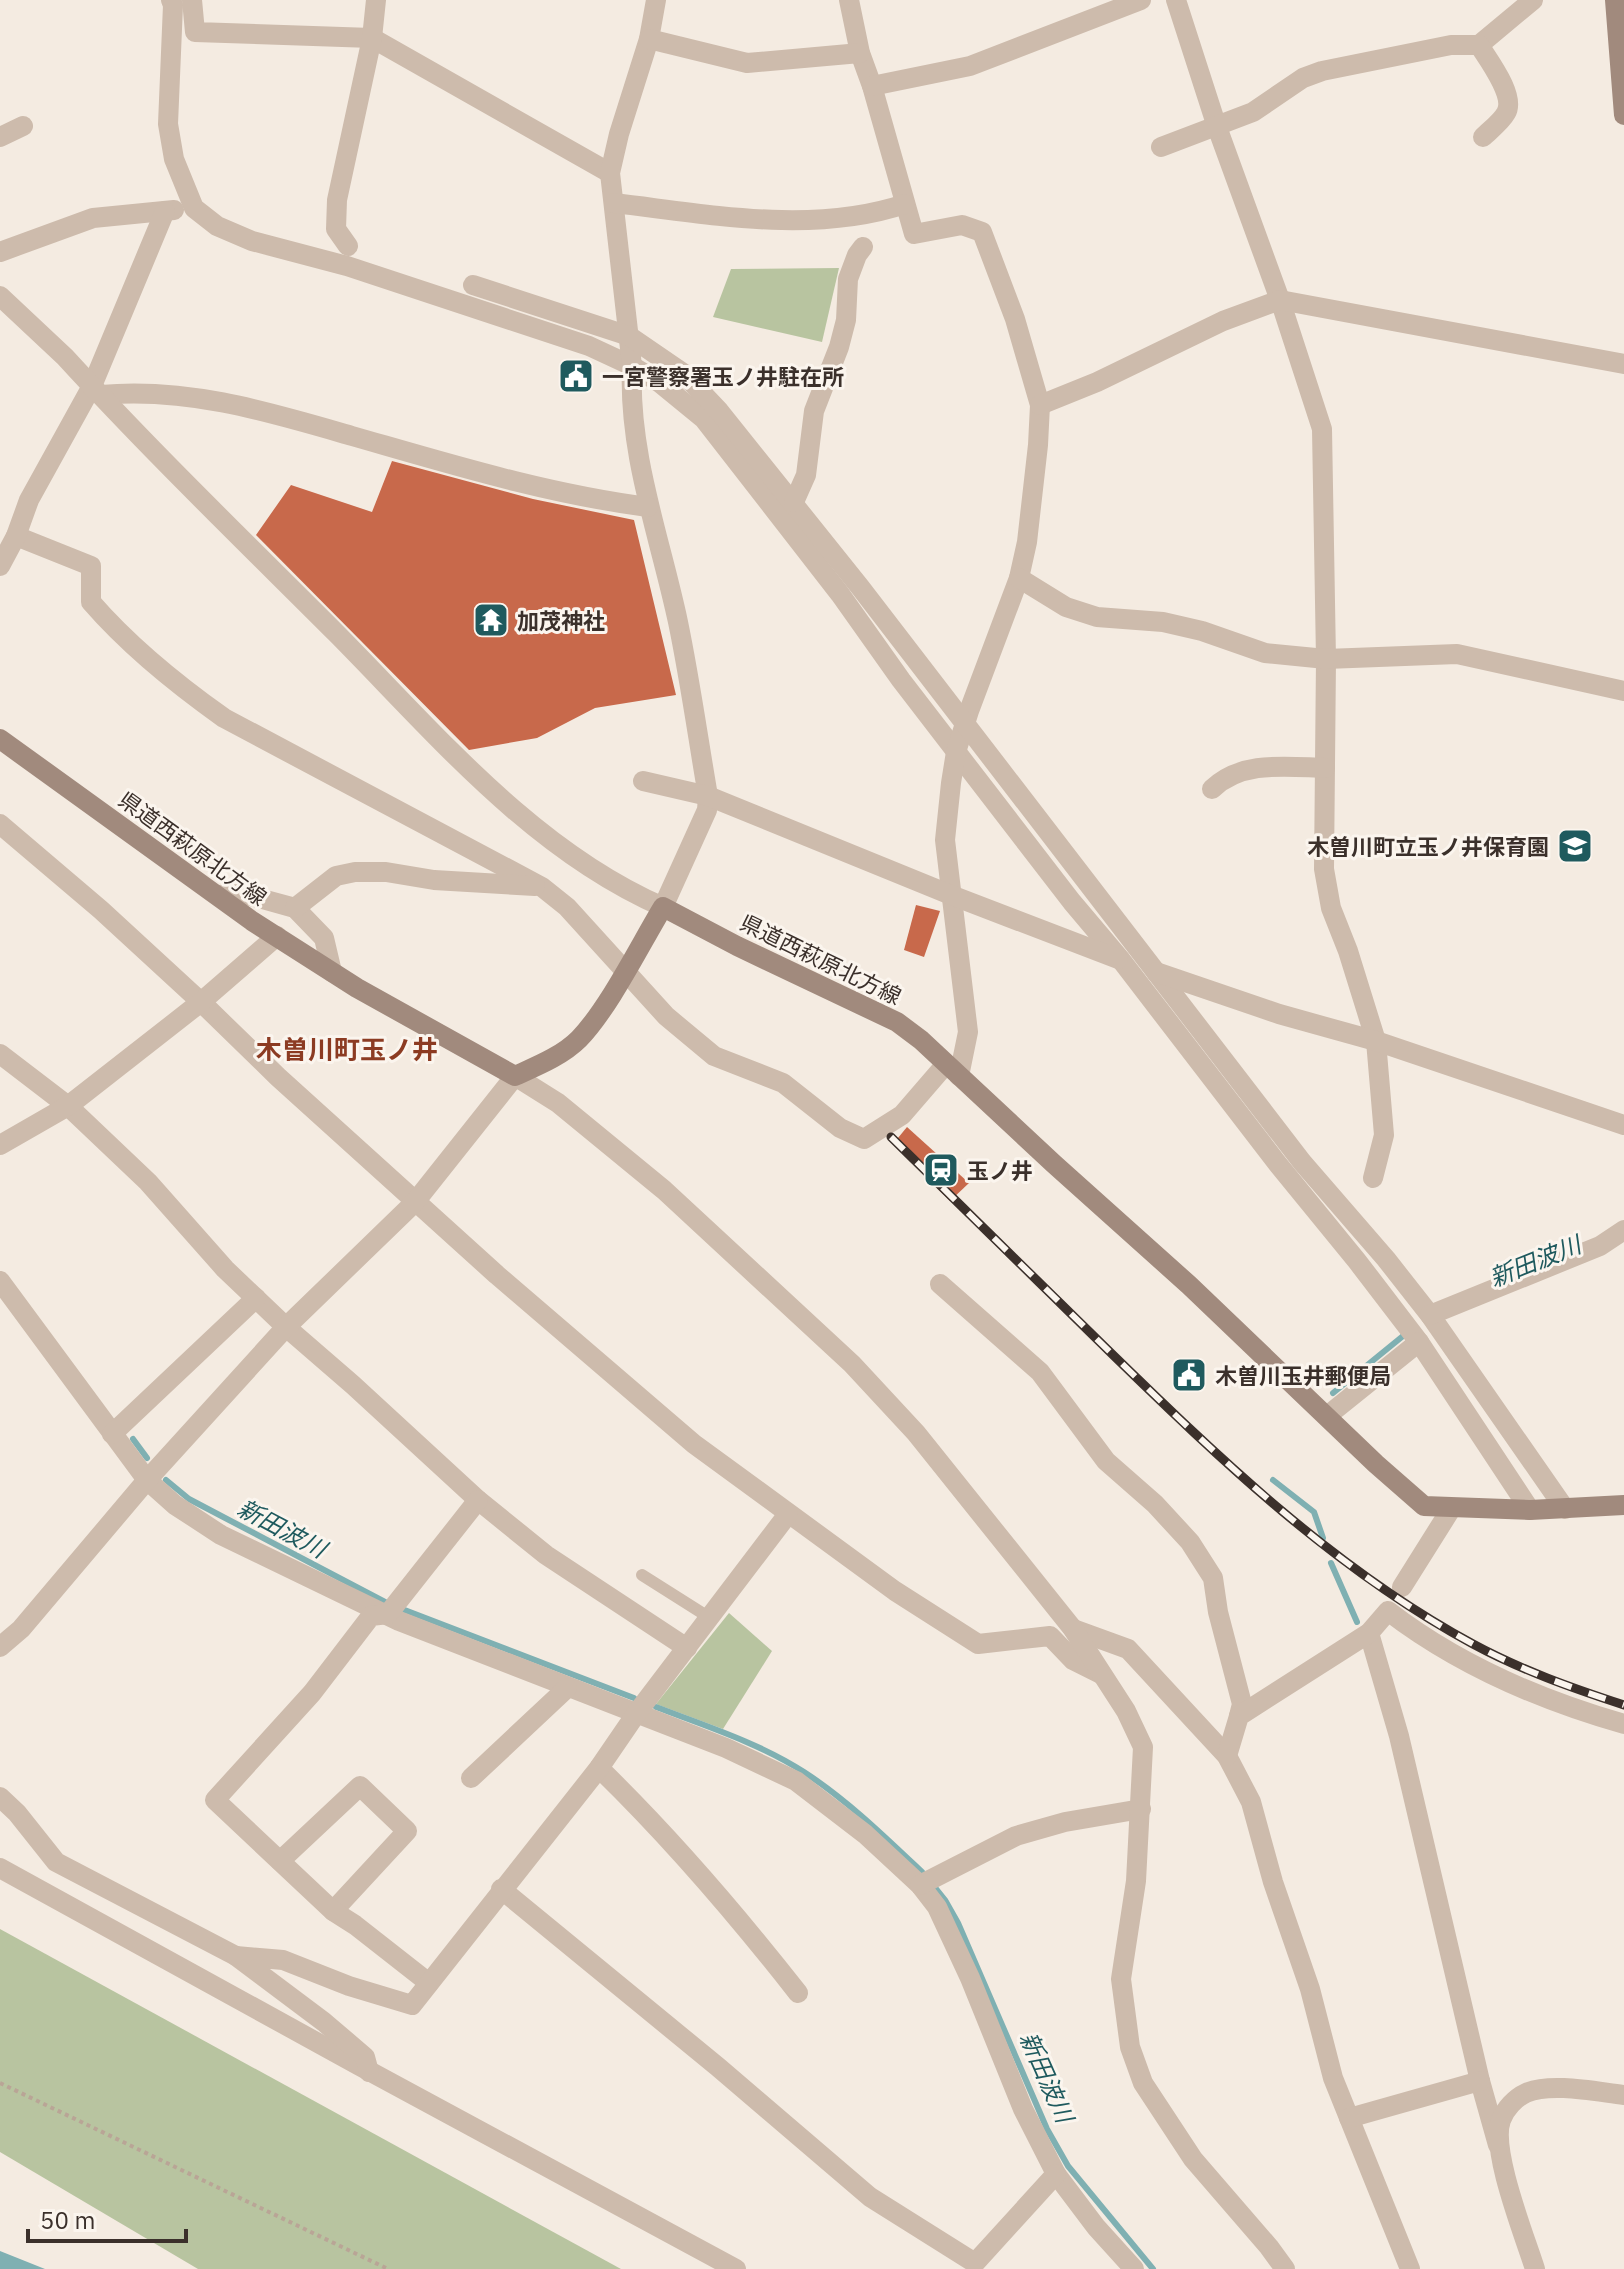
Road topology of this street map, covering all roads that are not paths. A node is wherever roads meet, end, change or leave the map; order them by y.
1 (171, 0) edge
2 (192, 0) edge
3 (376, 0) edge
4 (656, 0) edge
5 (849, 0) edge
6 (1141, 0) edge
7 (1176, 0) edge
8 (1533, 0) edge
9 (1615, 0) edge
10 (372, 38) junction
11 (649, 39) junction
12 (1479, 45) junction
13 (860, 53) junction
14 (872, 86) junction
15 (1624, 115) edge
16 (23, 126) dead end
17 (1217, 127) junction
18 (0, 137) edge
19 (1483, 137) dead end
20 (1161, 147) dead end
21 (610, 173) junction
22 (614, 203) junction
23 (905, 204) junction
24 (194, 208) junction
25 (165, 211) junction
26 (348, 246) dead end
27 (863, 247) dead end
28 (0, 252) edge
29 (473, 285) dead end
30 (0, 296) edge
31 (1280, 300) junction
32 (629, 336) junction
33 (1624, 364) edge
34 (632, 366) junction
35 (96, 390) junction
36 (1040, 405) junction
37 (794, 502) junction
38 (648, 507) junction
39 (16, 536) junction
40 (0, 566) edge
41 (1019, 578) junction
42 (1326, 659) junction
43 (1624, 691) edge
44 (964, 725) junction
45 (0, 739) edge
46 (956, 752) junction
47 (1325, 768) junction
48 (643, 781) dead end
49 (1212, 789) dead end
50 (708, 796) junction
51 (0, 824) edge
52 (542, 887) junction
53 (217, 895) junction
54 (951, 895) junction
55 (663, 907) junction
56 (295, 908) junction
57 (277, 936) junction
58 (1121, 960) junction
59 (624, 971) junction
60 (332, 972) junction
61 (1157, 972) junction
62 (201, 1002) junction
63 (1376, 1041) junction
64 (0, 1054) edge
65 (952, 1070) junction
66 (515, 1076) junction
67 (68, 1106) junction
68 (1624, 1125) edge
69 (0, 1145) edge
70 (1373, 1178) dead end
71 (415, 1202) junction
72 (1624, 1230) edge
73 (0, 1281) edge
74 (940, 1284) dead end
75 (256, 1298) junction
76 (1430, 1315) junction
77 (286, 1327) junction
78 (1419, 1342) junction
79 (1327, 1416) junction
80 (112, 1434) junction
81 (147, 1480) junction
82 (478, 1500) junction
83 (1624, 1505) edge
84 (1451, 1509) junction
85 (1565, 1509) junction
86 (1530, 1510) junction
87 (788, 1514) junction
88 (642, 1575) dead end
89 (1402, 1587) dead end
90 (388, 1614) junction
91 (710, 1618) junction
92 (1073, 1629) junction
93 (1369, 1633) junction
94 (0, 1647) edge
95 (687, 1648) junction
96 (1101, 1674) junction
97 (567, 1688) junction
98 (636, 1714) junction
99 (1239, 1716) junction
100 (1624, 1724) edge
101 (1227, 1756) junction
102 (599, 1768) junction
103 (471, 1778) dead end
104 (0, 1797) edge
105 (1141, 1809) junction
106 (280, 1861) junction
107 (0, 1868) edge
108 (920, 1885) junction
109 (501, 1889) junction
110 (333, 1911) junction
111 (236, 1956) junction
112 (429, 1983) junction
113 (798, 1993) dead end
114 (369, 2072) junction
115 (1480, 2081) junction
116 (1624, 2095) edge
117 (1349, 2118) junction
118 (1499, 2146) junction
119 (1056, 2174) junction
120 (736, 2269) edge
121 (1134, 2269) edge
122 (1285, 2269) edge
123 (1410, 2269) edge
124 (1535, 2269) edge

1 - 24 street
2 - 10 street
3 - 10 street
4 - 11 street
5 - 13 street
6 - 14 street
7 - 17 street
8 - 12 street
9 - 15 main road
10 - 21 street
10 - 26 street
11 - 13 street
11 - 21 street
12 - 17 street
12 - 19 street
13 - 14 street
14 - 23 street
16 - 18 street
17 - 20 street
17 - 31 street
21 - 22 street
22 - 23 street
22 - 32 street
23 - 36 street
24 - 25 street
24 - 34 street
25 - 28 street
25 - 35 street
27 - 37 street
29 - 32 street
30 - 35 street
31 - 33 street
31 - 36 street
31 - 42 street
32 - 34 street
32 - 37 street
34 - 38 street
34 - 46 street
35 - 38 street
35 - 39 street
35 - 55 street
36 - 41 street
37 - 44 street
38 - 50 street
39 - 40 street
39 - 52 street
41 - 42 street
41 - 44 street
42 - 43 street
42 - 47 street
44 - 46 street
44 - 61 street
45 - 53 main road, 県道西萩原北方線
46 - 54 street
46 - 58 street
47 - 49 street
47 - 63 street
48 - 50 street
50 - 54 street
50 - 55 street
51 - 62 street
52 - 56 street
52 - 59 street
53 - 56 street
53 - 57 main road, 県道西萩原北方線
54 - 58 street
54 - 65 street
55 - 59 main road
55 - 65 main road, 県道西萩原北方線
56 - 60 street
57 - 60 main road, 県道西萩原北方線
57 - 62 street
58 - 61 street
58 - 78 street
59 - 65 street
59 - 66 main road
60 - 66 main road, 県道西萩原北方線
61 - 63 street
61 - 76 street
62 - 67 street
62 - 71 street
63 - 68 street
63 - 70 street
64 - 67 street
65 - 79 main road, 県道西萩原北方線
66 - 71 street
66 - 92 street
67 - 69 street
67 - 75 street
71 - 77 street
71 - 87 street
72 - 76 street
73 - 80 street
74 - 99 street
75 - 77 street
75 - 80 street
76 - 85 street
77 - 81 street
77 - 82 street
78 - 79 street
78 - 86 street
79 - 84 main road, 県道西萩原北方線
80 - 81 street
81 - 90 street
81 - 94 street
82 - 90 street
82 - 95 street
83 - 85 main road, 県道西萩原北方線
84 - 86 main road, 県道西萩原北方線
84 - 89 street
85 - 86 main road, 県道西萩原北方線
87 - 91 street
87 - 96 street
88 - 91 lane
90 - 97 street
90 - 106 street
91 - 95 street
92 - 96 street
92 - 101 street
93 - 99 street
93 - 100 street
93 - 115 street
95 - 98 street
96 - 105 street
97 - 98 street
97 - 103 street
98 - 102 street
98 - 108 street
99 - 101 street
101 - 117 street
102 - 109 street
102 - 113 street
104 - 111 street
105 - 108 street
105 - 122 street
106 - 110 street
106 - 110 street
107 - 114 street
108 - 119 street
109 - 112 street
109 - 119 street
110 - 112 street
111 - 112 street
111 - 114 street
114 - 120 street
115 - 117 street
115 - 118 street
116 - 118 street
117 - 123 street
118 - 124 street
119 - 121 street

